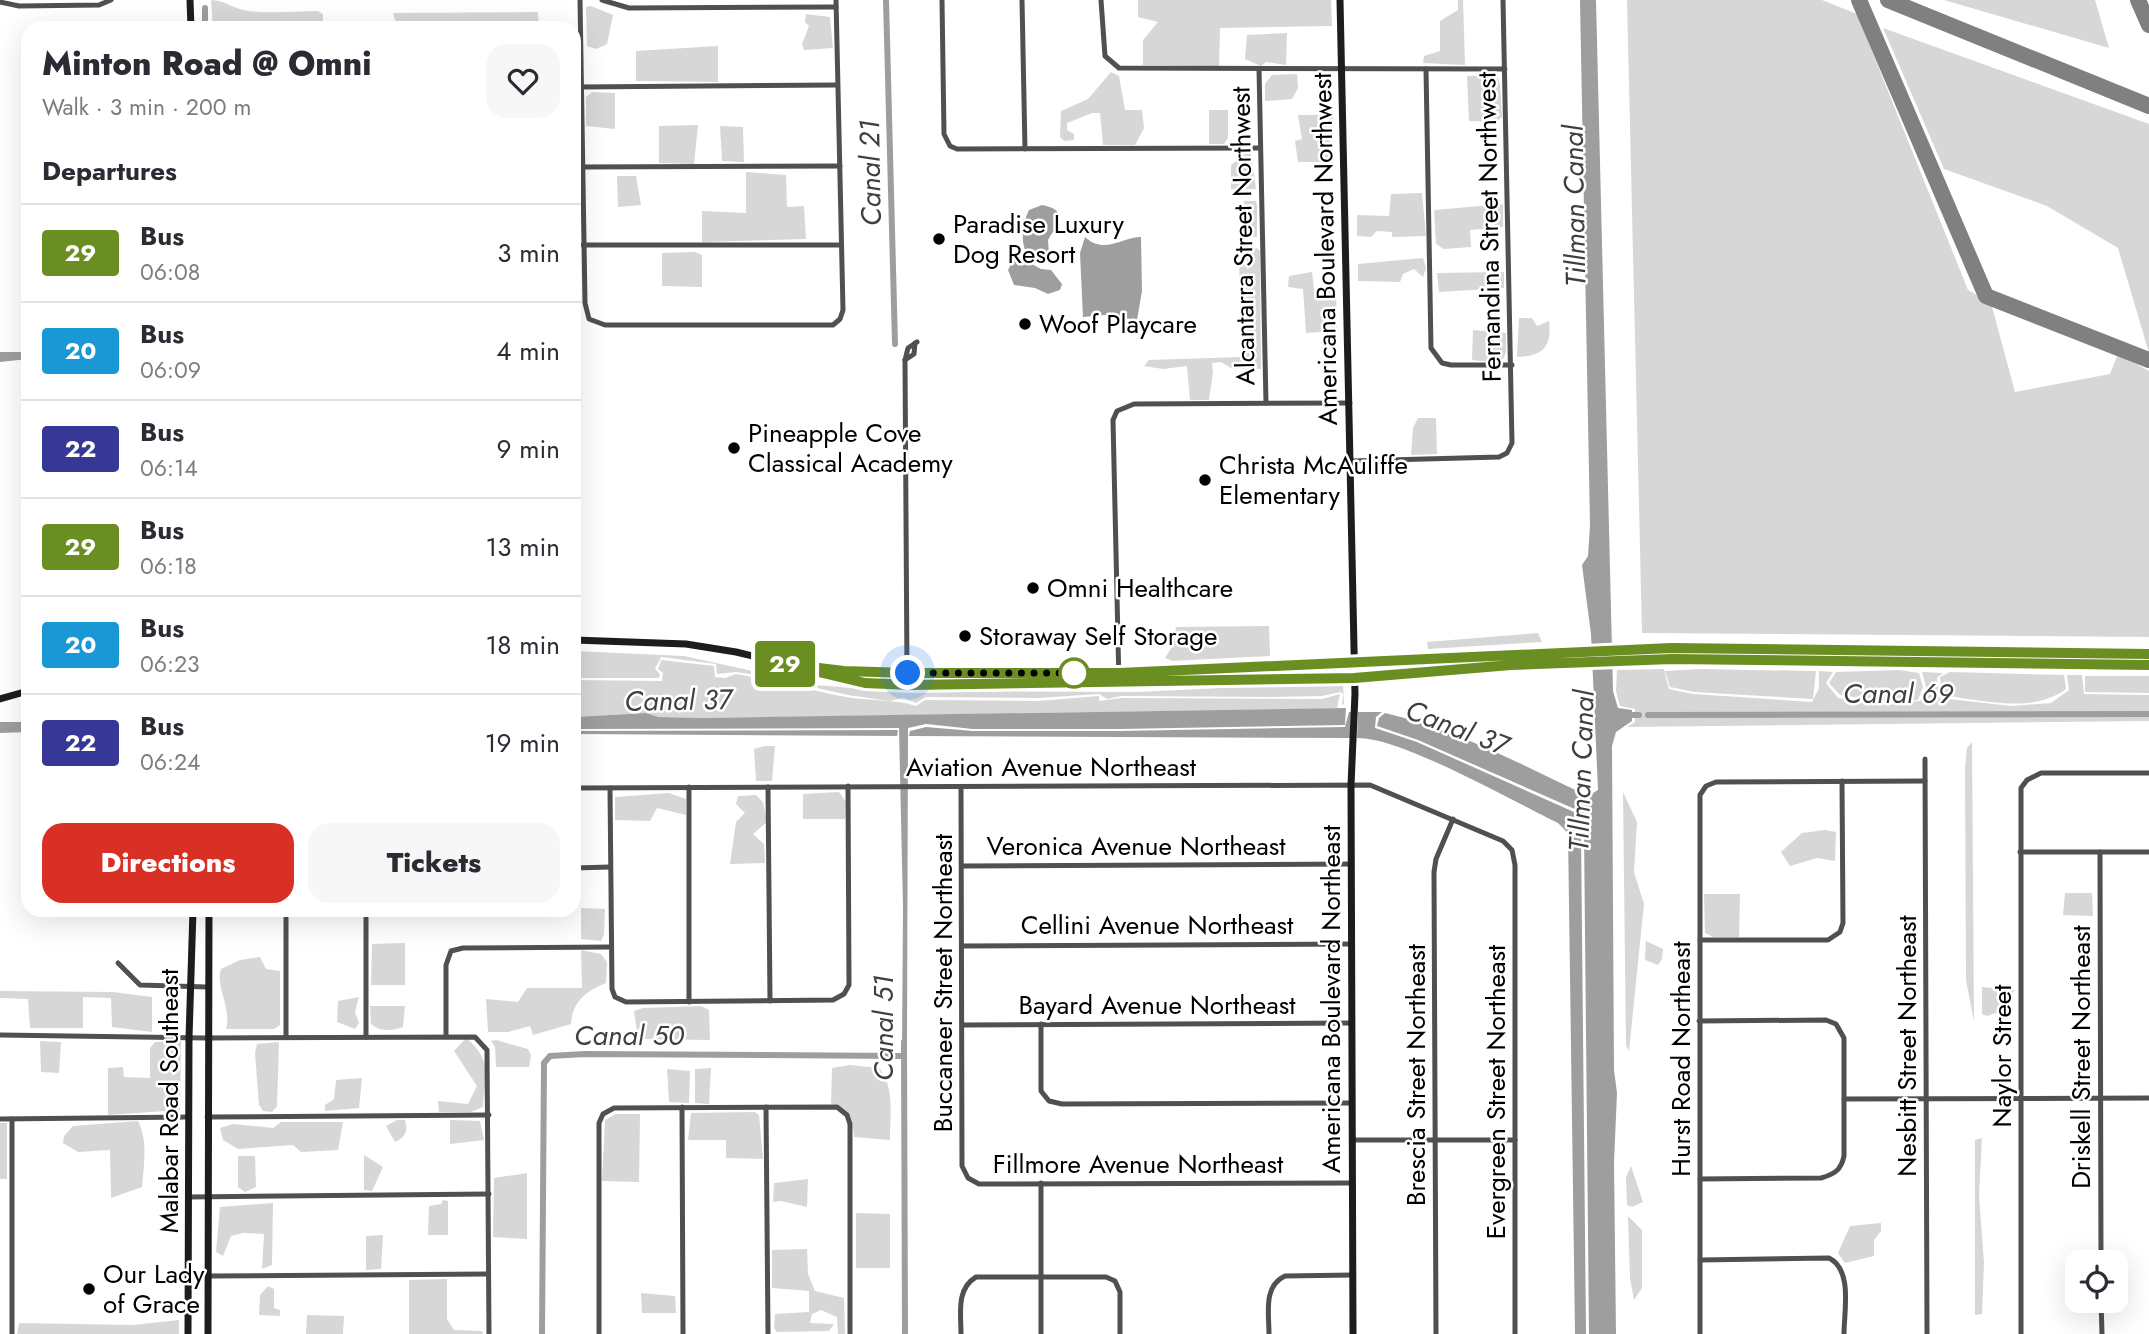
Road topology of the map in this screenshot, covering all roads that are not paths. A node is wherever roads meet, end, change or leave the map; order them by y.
1 (111, 0) edge
2 (190, 0) edge
3 (580, 0) edge
4 (602, 0) edge
5 (942, 0) edge
6 (1022, 0) edge
7 (1101, 0) edge
8 (1340, 0) edge
9 (1503, 0) edge
10 (0, 2) edge
11 (836, 3) edge
12 (191, 21) edge
13 (580, 21) edge
14 (1259, 69) junction
15 (1342, 69) junction
16 (1426, 69) junction
17 (1505, 69) junction
18 (838, 85) junction
19 (581, 87) edge
20 (581, 127) edge
21 (1260, 148) junction
22 (1025, 149) junction
23 (840, 166) junction
24 (582, 167) junction
25 (841, 245) junction
26 (583, 246) junction
27 (916, 343) dead end
28 (1512, 365) junction
29 (1266, 403) junction
30 (1350, 403) junction
31 (1351, 461) junction
32 (581, 640) edge
33 (2149, 654) edge
34 (785, 664) junction
35 (1354, 664) junction
36 (2149, 665) edge
37 (908, 673) junction
38 (1119, 673) junction
39 (1354, 678) junction
40 (1119, 684) junction
41 (21, 693) edge
42 (0, 699) edge
43 (1925, 758) dead end
44 (2149, 773) edge
45 (1925, 781) junction
46 (1842, 782) junction
47 (1351, 785) junction
48 (848, 786) junction
49 (961, 786) junction
50 (768, 787) junction
51 (581, 788) edge
52 (610, 788) junction
53 (689, 788) junction
54 (1454, 819) junction
55 (1512, 850) joint
56 (2020, 852) junction
57 (2100, 852) junction
58 (2149, 852) edge
59 (1351, 864) junction
60 (962, 866) junction
61 (610, 867) junction
62 (581, 868) edge
63 (193, 917) edge
64 (209, 917) edge
65 (286, 917) edge
66 (366, 917) edge
67 (1700, 940) junction
68 (1352, 944) junction
69 (963, 946) junction
70 (611, 947) junction
71 (118, 964) dead end
72 (190, 986) junction
73 (207, 987) junction
74 (770, 1001) junction
75 (690, 1002) junction
76 (1699, 1021) junction
77 (1352, 1023) junction
78 (1041, 1024) junction
79 (963, 1025) junction
80 (0, 1035) edge
81 (446, 1036) junction
82 (286, 1037) junction
83 (366, 1037) junction
84 (189, 1038) junction
85 (206, 1038) junction
86 (2022, 1098) junction
87 (2100, 1098) junction
88 (2149, 1098) edge
89 (1844, 1099) junction
90 (1926, 1099) junction
91 (1351, 1103) junction
92 (682, 1107) junction
93 (766, 1107) junction
94 (489, 1115) junction
95 (188, 1117) junction
96 (207, 1117) junction
97 (0, 1119) edge
98 (12, 1119) junction
99 (1352, 1140) junction
100 (1436, 1140) junction
101 (1515, 1140) junction
102 (968, 1178) joint
103 (1700, 1179) junction
104 (1352, 1183) junction
105 (1041, 1184) junction
106 (489, 1194) junction
107 (188, 1197) junction
108 (207, 1198) junction
109 (2101, 1250) edge
110 (1700, 1260) junction
111 (488, 1274) junction
112 (1353, 1275) junction
113 (208, 1276) junction
114 (1041, 1277) junction
115 (2102, 1313) edge
116 (12, 1334) edge
117 (188, 1334) edge
118 (208, 1334) edge
119 (489, 1334) edge
120 (599, 1334) edge
121 (683, 1334) edge
122 (768, 1334) edge
123 (850, 1334) edge
124 (961, 1334) edge
125 (1041, 1334) edge
126 (1120, 1334) edge
127 (1269, 1334) edge
128 (1353, 1334) edge
129 (1436, 1334) edge
130 (1515, 1334) edge
131 (1700, 1334) edge
132 (1844, 1334) edge
133 (1927, 1334) edge
134 (2021, 1334) edge
135 (2102, 1334) edge

1 - 10 street
2 - 12 main road
3 - 13 street
4 - 11 street
5 - 22 street
6 - 22 street
7 - 14 street
8 - 15 main road, Americana Boulevard Northwest
9 - 17 street, Fernandina Street Northwest
11 - 18 street
14 - 15 street
14 - 21 street, Alcantarra Street Northwest
15 - 16 street
15 - 30 main road, Americana Boulevard Northwest
16 - 17 street
16 - 28 street
17 - 28 street, Fernandina Street Northwest
18 - 19 street
18 - 23 street
20 - 24 street
21 - 22 street
21 - 29 street, Alcantarra Street Northwest
23 - 24 street
23 - 25 street
24 - 26 street
25 - 26 street
25 - 26 street
27 - 37 street
28 - 31 street, Fernandina Street Northwest
29 - 30 street
29 - 38 street
30 - 31 main road, Americana Boulevard Northwest
31 - 35 main road, Americana Boulevard Northwest
32 - 34 main road
33 - 35 main road
34 - 37 main road
34 - 40 main road
35 - 38 main road
35 - 39 main road, Americana Boulevard Northeast
36 - 39 main road
37 - 38 main road
38 - 40 street
39 - 40 main road
39 - 47 main road, Americana Boulevard Northeast
41 - 42 main road
43 - 45 street, Nesbitt Street Northeast
44 - 56 street, Naylor Street
45 - 46 street
45 - 90 street, Nesbitt Street Northeast
46 - 67 street, Hurst Road Northeast
46 - 67 street
47 - 49 street, Aviation Avenue Northeast
47 - 54 street, Aviation Avenue Northeast
47 - 59 main road, Americana Boulevard Northeast
48 - 49 street, Aviation Avenue Northeast
48 - 50 street, Aviation Avenue Northeast
48 - 74 street
49 - 60 street, Buccaneer Street Northeast
50 - 53 street, Aviation Avenue Northeast
50 - 74 street
51 - 52 street, Aviation Avenue Northeast
52 - 53 street, Aviation Avenue Northeast
52 - 61 street
53 - 75 street
54 - 55 street, Aviation Avenue Northeast
54 - 100 street, Brescia Street Northeast
55 - 101 street, Evergreen Street Northeast
56 - 57 street
56 - 86 street, Naylor Street
57 - 58 street
57 - 87 street, Driskell Street Northeast
59 - 60 street, Veronica Avenue Northeast
59 - 68 main road, Americana Boulevard Northeast
60 - 69 street, Buccaneer Street Northeast
61 - 62 street
61 - 70 street
63 - 72 main road, Malabar Road Southeast
64 - 73 main road, Malabar Road Southeast
65 - 82 street
66 - 83 street
67 - 76 street, Hurst Road Northeast
68 - 69 street, Cellini Avenue Northeast
68 - 77 main road, Americana Boulevard Northeast
69 - 79 street, Buccaneer Street Northeast
70 - 75 street
70 - 81 street
71 - 72 street
72 - 73 street
72 - 84 main road, Malabar Road Southeast
73 - 85 main road, Malabar Road Southeast
74 - 75 street
76 - 89 street
76 - 103 street, Hurst Road Northeast
77 - 78 street, Bayard Avenue Northeast
77 - 91 main road, Americana Boulevard Northeast
78 - 79 street, Bayard Avenue Northeast
78 - 91 street
79 - 102 street, Buccaneer Street Northeast
80 - 84 street
81 - 83 street
81 - 94 street
82 - 83 street
82 - 85 street
84 - 85 street
84 - 95 main road, Malabar Road Southeast
85 - 96 main road, Malabar Road Southeast
86 - 87 street
86 - 90 street
86 - 134 street, Naylor Street
87 - 88 street
87 - 109 street, Driskell Street Northeast
89 - 90 street
89 - 103 street
90 - 133 street, Nesbitt Street Northeast
91 - 99 main road, Americana Boulevard Northeast
92 - 93 street
92 - 120 street
92 - 121 street
93 - 122 street
93 - 123 street
94 - 96 street
94 - 106 street
95 - 98 street
95 - 107 main road, Malabar Road Southeast
96 - 108 main road, Malabar Road Southeast
97 - 98 street
98 - 116 street
99 - 100 street
99 - 104 main road, Americana Boulevard Northeast
100 - 101 street
100 - 129 street, Brescia Street Northeast
101 - 130 street, Evergreen Street Northeast
102 - 105 street, Fillmore Avenue Northeast
103 - 110 street, Hurst Road Northeast
104 - 105 street, Fillmore Avenue Northeast
104 - 112 main road, Americana Boulevard Northeast
105 - 114 street
106 - 108 street
106 - 111 street
107 - 108 street
107 - 117 main road, Malabar Road Southeast
108 - 113 main road, Malabar Road Southeast
110 - 131 street, Hurst Road Northeast
110 - 132 street
111 - 113 street
111 - 119 street
112 - 127 street
112 - 128 main road, Americana Boulevard Northeast
113 - 118 main road, Malabar Road Southeast
114 - 124 street
114 - 125 street
114 - 126 street
115 - 135 street

